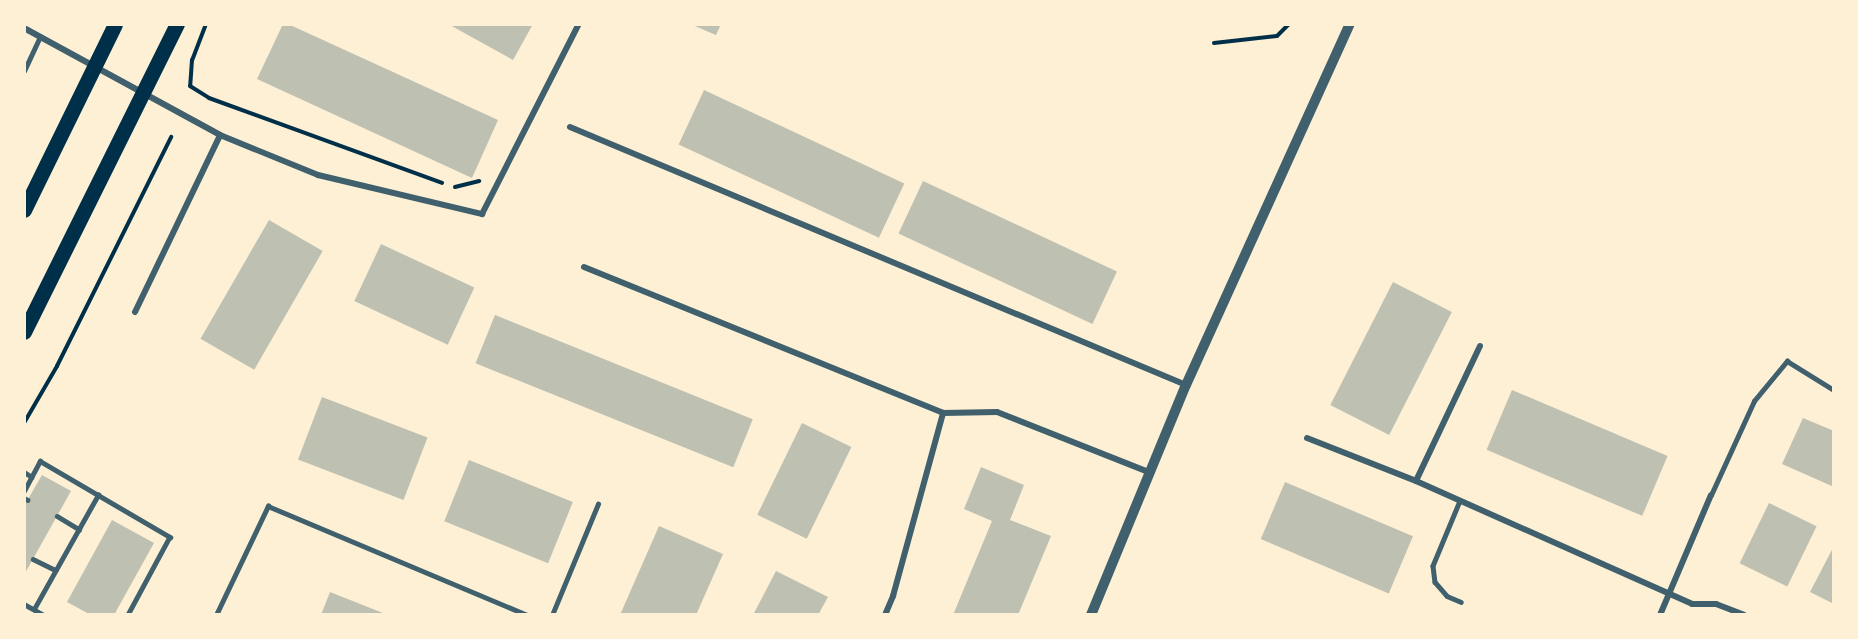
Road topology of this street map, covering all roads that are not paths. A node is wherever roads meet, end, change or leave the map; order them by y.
1 (115, 24) edge
2 (177, 24) edge
3 (579, 24) edge
4 (1350, 24) edge
5 (24, 28) edge
6 (40, 37) junction
7 (96, 65) junction
8 (24, 71) edge
9 (145, 93) junction
10 (570, 127) dead end
11 (220, 135) junction
12 (24, 210) edge
13 (584, 267) dead end
14 (135, 312) dead end
15 (24, 332) edge
16 (1480, 346) dead end
17 (1186, 385) junction
18 (1834, 390) edge
19 (943, 413) junction
20 (1307, 438) dead end
21 (24, 472) edge
22 (1152, 473) junction
23 (32, 477) junction
24 (1416, 481) junction
25 (24, 491) edge
26 (98, 495) junction
27 (1711, 495) joint
28 (1460, 501) junction
29 (598, 504) dead end
30 (57, 516) dead end
31 (79, 529) junction
32 (33, 559) dead end
33 (56, 570) junction
34 (1669, 594) junction
35 (1461, 602) dead end
36 (24, 604) edge
37 (34, 609) junction
38 (44, 615) edge
39 (128, 615) edge
40 (216, 615) edge
41 (527, 615) edge
42 (552, 615) edge
43 (885, 615) edge
44 (1091, 615) edge
45 (1660, 615) edge
46 (1744, 615) edge

1 - 7 main road
2 - 9 main road
3 - 11 street
4 - 17 street
5 - 6 street
6 - 7 street
6 - 8 lane
7 - 9 street
7 - 12 main road
9 - 11 street
9 - 15 main road
10 - 17 street
11 - 14 street
13 - 19 street
16 - 24 street
17 - 22 street
18 - 27 lane
19 - 22 street
19 - 43 street
20 - 24 street
21 - 23 lane
22 - 44 street
23 - 25 lane
23 - 26 lane
24 - 28 street
26 - 31 lane
26 - 39 lane
27 - 34 street
28 - 34 street
28 - 35 lane
29 - 42 lane
30 - 31 lane
31 - 33 lane
32 - 33 lane
33 - 37 lane
34 - 45 street
34 - 46 street
36 - 37 lane
37 - 38 lane
40 - 41 lane

